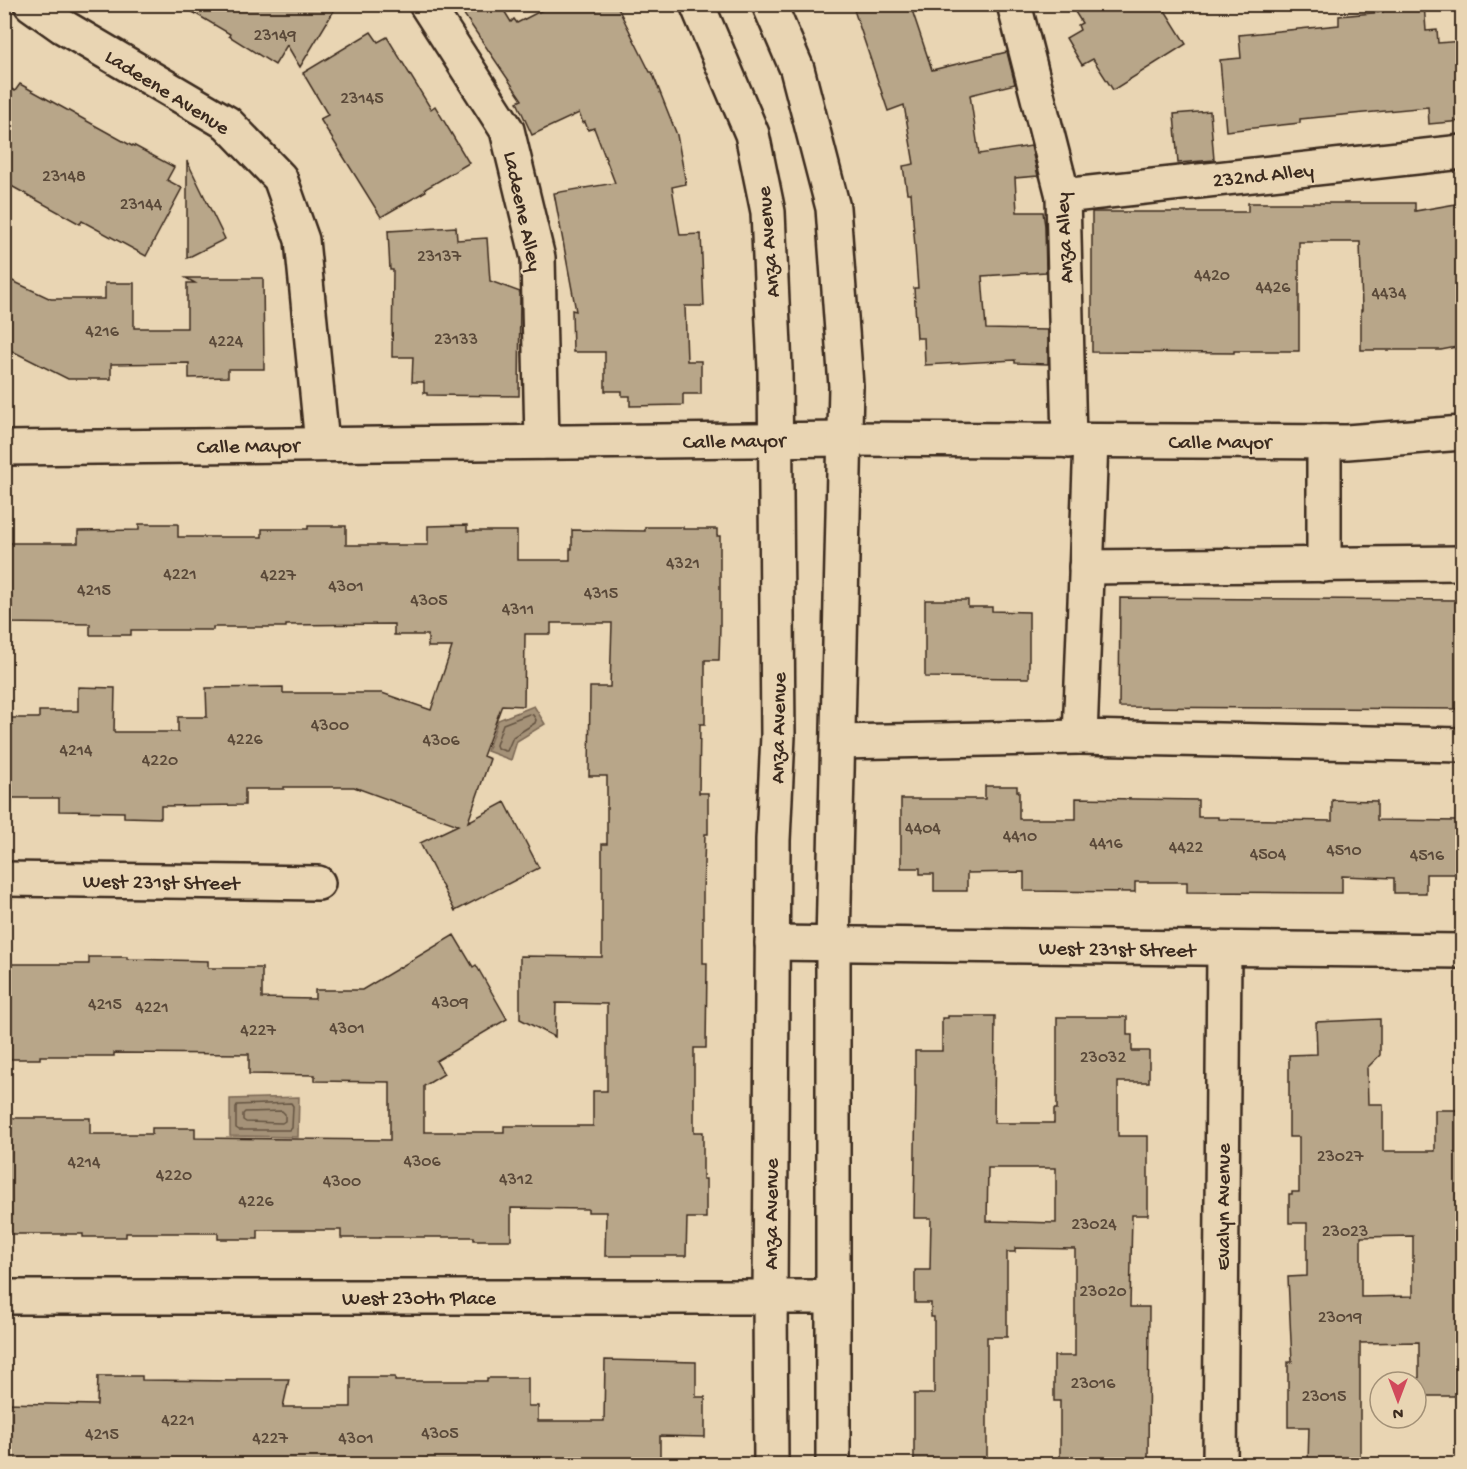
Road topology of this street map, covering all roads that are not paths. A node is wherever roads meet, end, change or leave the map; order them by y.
1 (30, 4) edge
2 (426, 4) edge
3 (697, 4) edge
4 (769, 4) edge
5 (1014, 4) edge
6 (1462, 152) edge
7 (1063, 196) junction
8 (1462, 434) edge
9 (845, 439) junction
10 (775, 440) junction
11 (1080, 441) junction
12 (542, 442) junction
13 (1324, 442) junction
14 (322, 444) junction
15 (4, 448) edge
16 (1462, 563) edge
17 (1324, 565) junction
18 (1086, 567) junction
19 (1080, 737) junction
20 (838, 742) junction
21 (1462, 745) edge
22 (4, 879) edge
23 (318, 883) dead end
24 (772, 943) junction
25 (833, 944) junction
26 (1224, 949) junction
27 (1462, 951) edge
28 (4, 1297) edge
29 (770, 1297) junction
30 (833, 1297) junction
31 (771, 1464) edge
32 (832, 1464) edge
33 (1220, 1464) edge

1 - 14 street, Ladeene Avenue
2 - 12 street, Ladeene Alley
3 - 10 street, Anza Avenue
4 - 9 street
5 - 7 street, Anza Alley
6 - 7 street, 232nd Alley
7 - 11 street, Anza Alley
8 - 13 street, Calle Mayor
9 - 10 street, Calle Mayor
9 - 11 street, Calle Mayor
9 - 20 street
10 - 12 street, Calle Mayor
10 - 24 street, Anza Avenue
11 - 13 street, Calle Mayor
11 - 18 street, Anza Alley
12 - 14 street, Calle Mayor
13 - 17 street
14 - 15 street, Calle Mayor
16 - 17 street
17 - 18 street
18 - 19 street, Anza Alley
19 - 20 street
19 - 21 street
20 - 25 street
22 - 23 street, West 231st Street
24 - 25 street, West 231st Street
24 - 29 street, Anza Avenue
25 - 26 street, West 231st Street
25 - 30 street
26 - 27 street, West 231st Street
26 - 33 street, Evalyn Avenue
28 - 29 street, West 230th Place
29 - 30 street, West 230th Place
29 - 31 street, Anza Avenue
30 - 32 street

